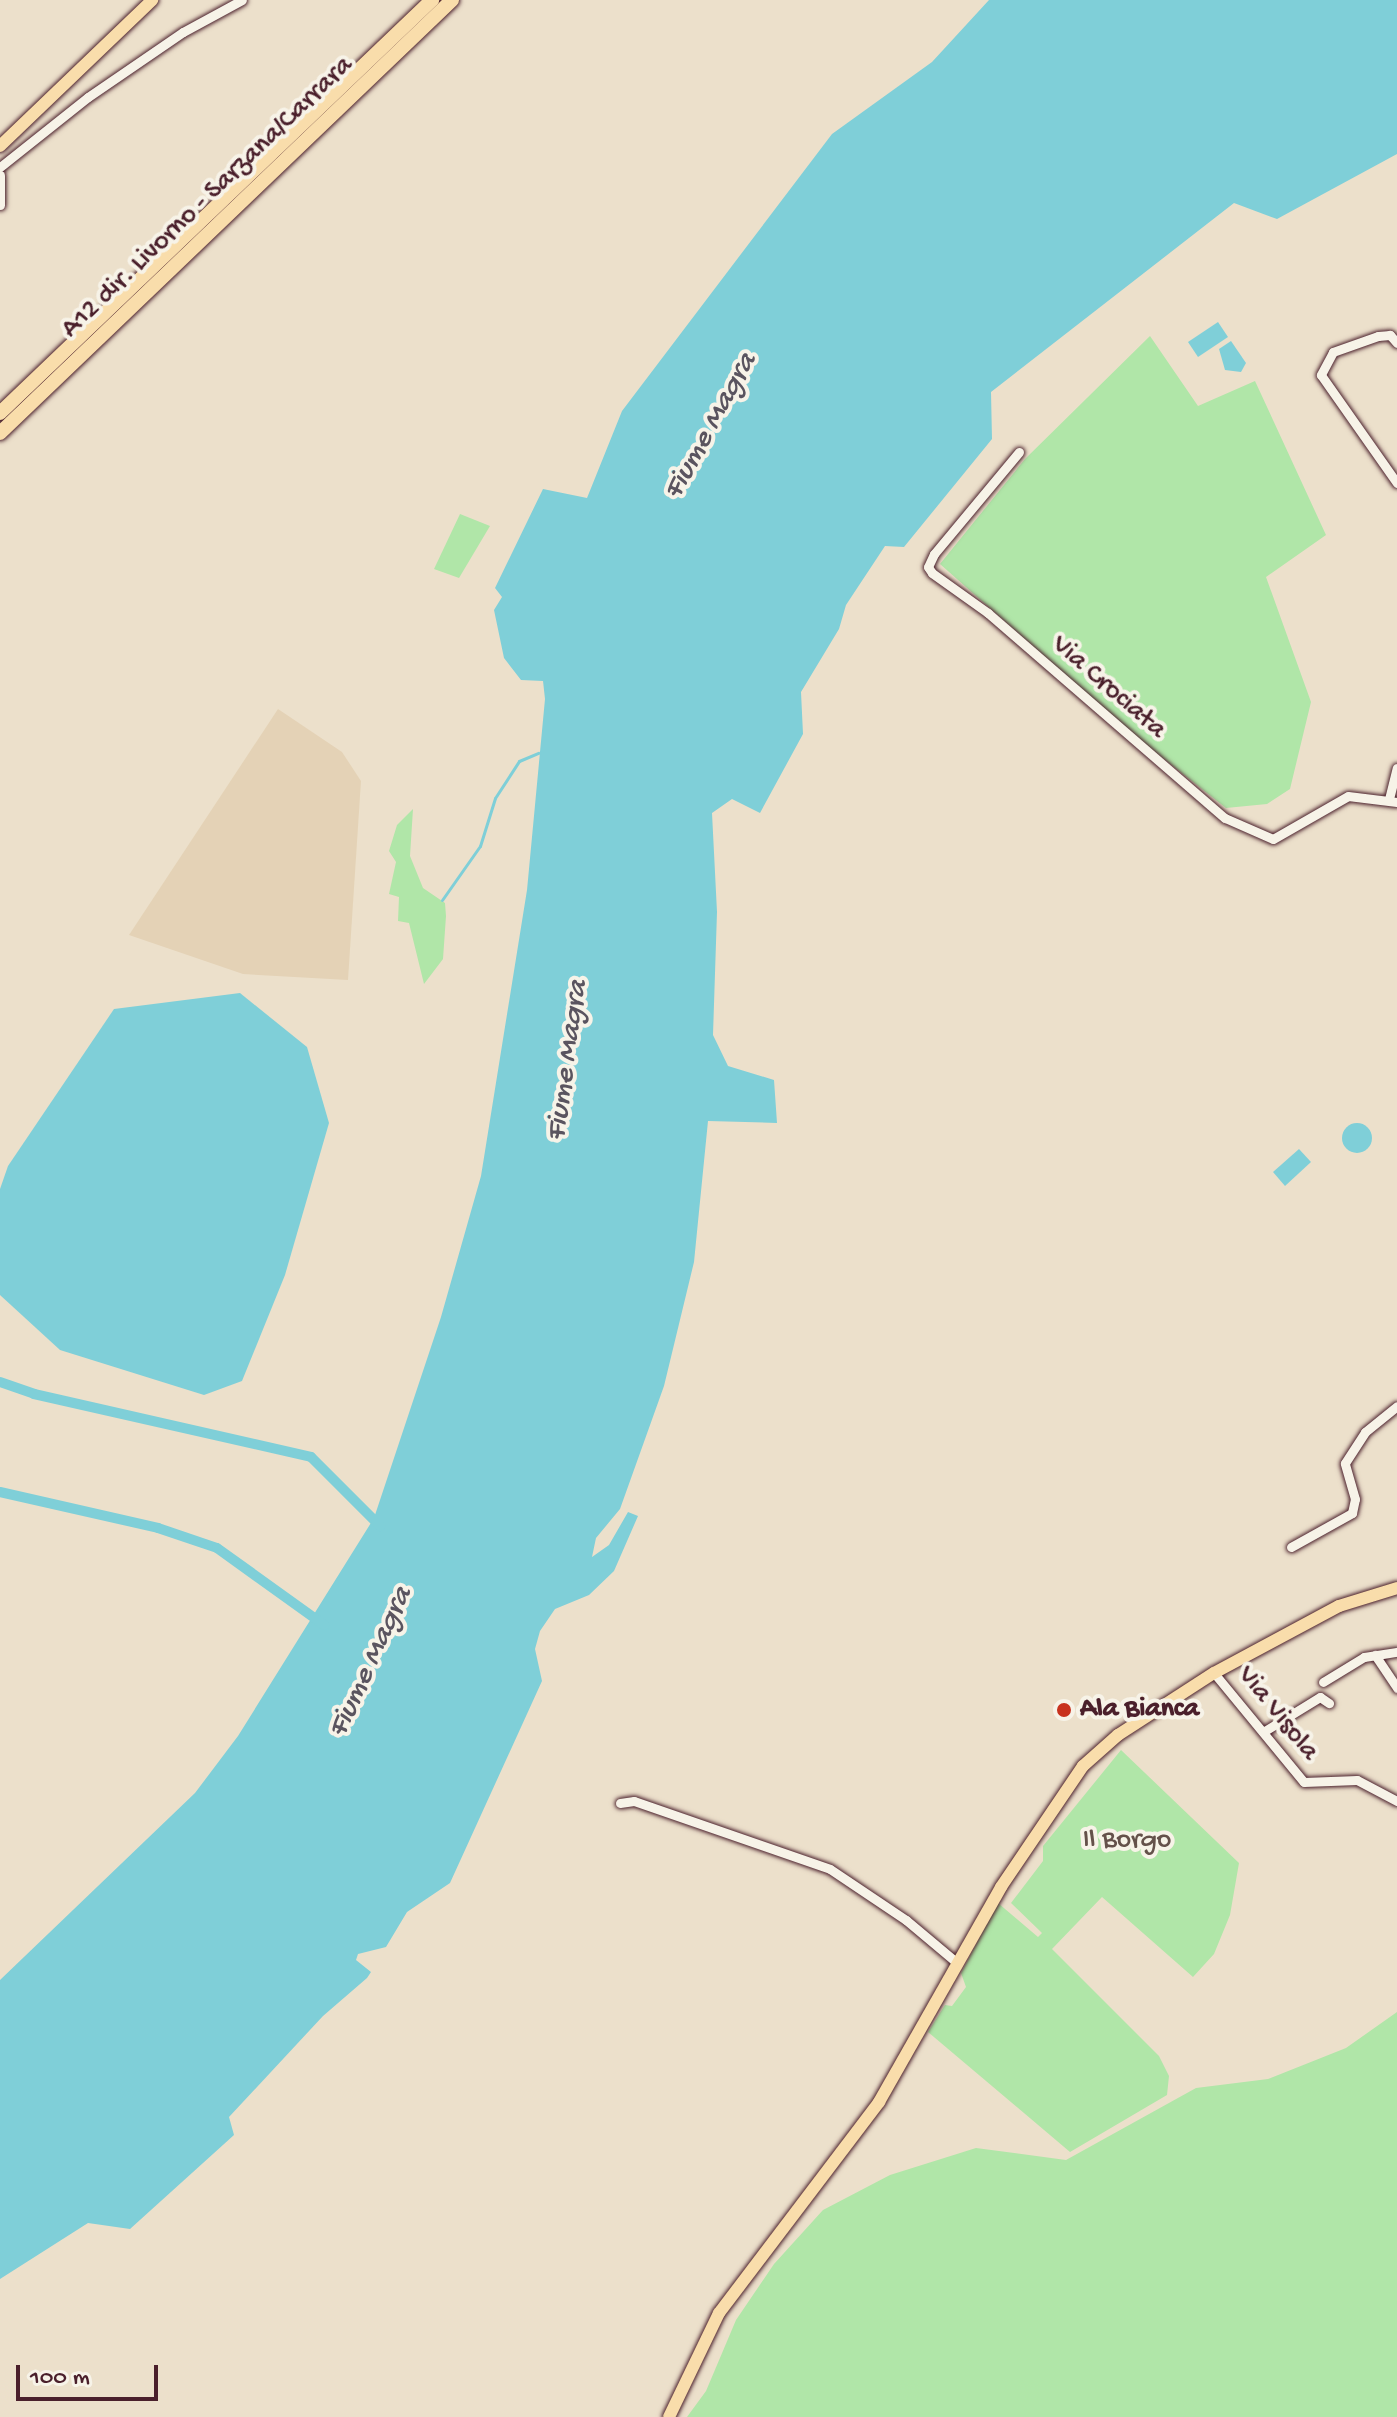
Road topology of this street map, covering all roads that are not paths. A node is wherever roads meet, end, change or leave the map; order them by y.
1 (152, 0) edge
2 (242, 0) edge
3 (432, 0) edge
4 (452, 0) edge
5 (0, 146) edge
6 (0, 167) edge
7 (0, 175) edge
8 (0, 205) edge
9 (1397, 343) edge
10 (0, 413) edge
11 (0, 433) edge
12 (1019, 452) dead end
13 (1397, 483) edge
14 (1397, 768) edge
15 (1393, 800) edge
16 (1397, 1406) edge
17 (1291, 1547) dead end
18 (1397, 1590) edge
19 (1397, 1652) edge
20 (1375, 1655) junction
21 (1214, 1673) junction
22 (1323, 1682) dead end
23 (1397, 1688) edge
24 (1329, 1703) dead end
25 (1263, 1732) junction
26 (1397, 1801) edge
27 (620, 1803) dead end
28 (956, 1962) junction
29 (669, 2417) edge

1 - 5 main road
2 - 6 street
3 - 10 highway
4 - 11 highway, A12 dir. Livorno - Sarzana/Carrara
7 - 8 street
9 - 13 street
12 - 15 street, Via Crociata
14 - 15 street
16 - 17 street
18 - 21 main road
19 - 20 street
20 - 22 street
20 - 23 street
21 - 25 street, Via Visola
21 - 28 main road
24 - 25 street
25 - 26 street, Via Visola
27 - 28 street
28 - 29 main road

